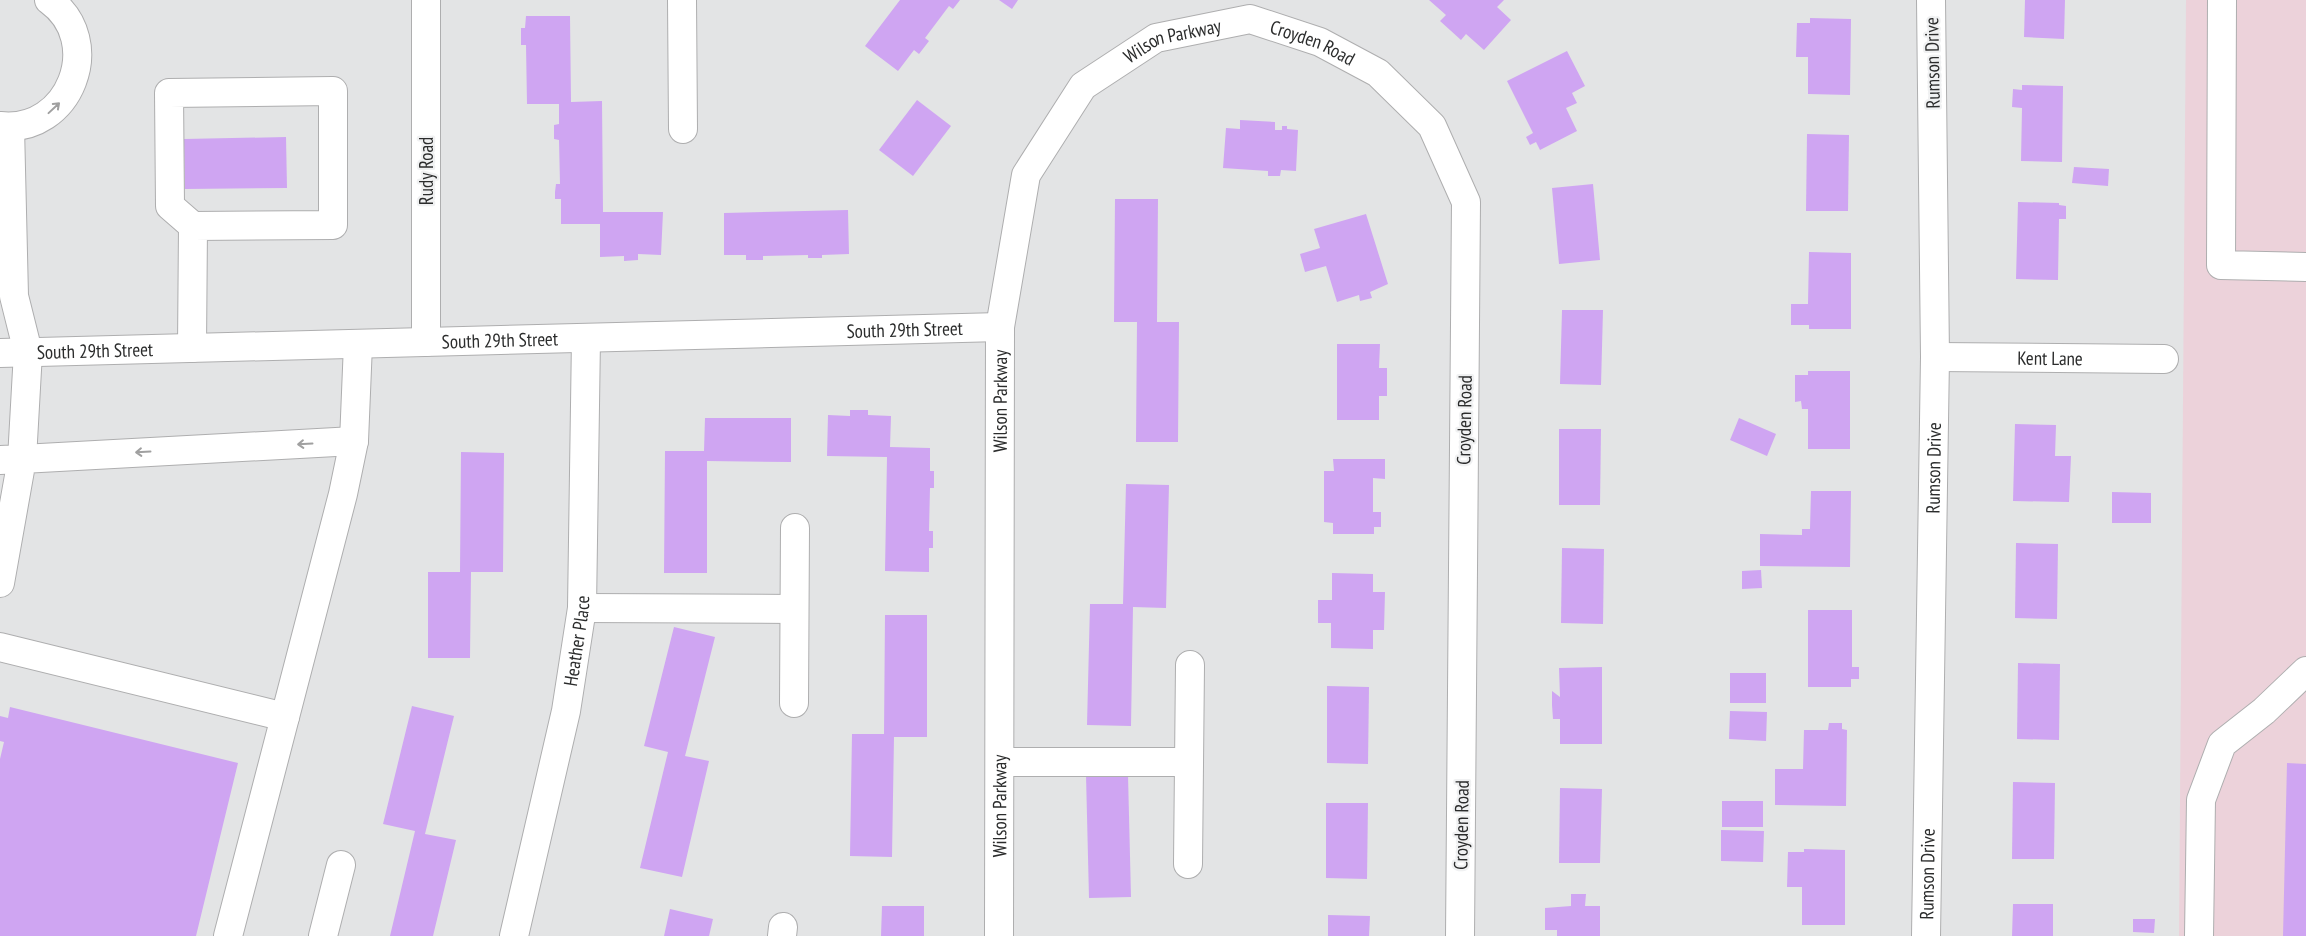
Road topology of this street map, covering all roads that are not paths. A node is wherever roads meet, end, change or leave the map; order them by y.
1 (49, 0) edge
2 (426, 0) edge
3 (682, 0) edge
4 (1931, 0) edge
5 (2222, 0) edge
6 (1251, 10) edge
7 (5, 126) edge
8 (684, 129) dead end
9 (193, 226) junction
10 (2306, 267) edge
11 (1000, 326) junction
12 (586, 338) junction
13 (426, 342) junction
14 (358, 344) junction
15 (192, 348) junction
16 (28, 352) junction
17 (0, 353) edge
18 (1935, 357) junction
19 (2164, 359) dead end
20 (354, 441) junction
21 (11, 460) edge
22 (794, 528) dead end
23 (0, 583) edge
24 (582, 608) junction
25 (794, 608) junction
26 (0, 648) edge
27 (1190, 664) dead end
28 (2306, 672) edge
29 (794, 703) dead end
30 (285, 717) junction
31 (1000, 762) junction
32 (1189, 762) junction
33 (1188, 864) dead end
34 (341, 865) dead end
35 (228, 936) edge
36 (323, 936) edge
37 (514, 936) edge
38 (999, 936) edge
39 (1460, 936) edge
40 (1926, 936) edge
41 (2199, 936) edge

7 -> 1 street
2 - 13 street, Rudy Road
3 - 8 street
4 - 18 street, Rumson Drive
5 - 10 street
6 - 11 street, Wilson Parkway
6 - 39 street, Croyden Road
7 - 16 street
9 - 9 street
9 - 15 street
11 - 12 street, South 29th Street
11 - 31 street, Wilson Parkway
12 - 13 street, South 29th Street
12 - 24 street, Heather Place
13 - 14 street, South 29th Street
14 - 15 street, South 29th Street
14 - 20 street
15 - 16 street, South 29th Street
16 - 17 street, South 29th Street
16 - 21 street
18 - 19 street, Kent Lane
18 - 40 street, Rumson Drive
20 -> 21 street
20 - 30 street
21 - 23 street
22 - 25 street
24 - 25 street
24 - 37 street, Heather Place
25 - 29 street
26 - 30 street
27 - 32 street
28 - 41 street
30 - 35 street
31 - 32 street
31 - 38 street, Wilson Parkway
32 - 33 street
34 - 36 street

